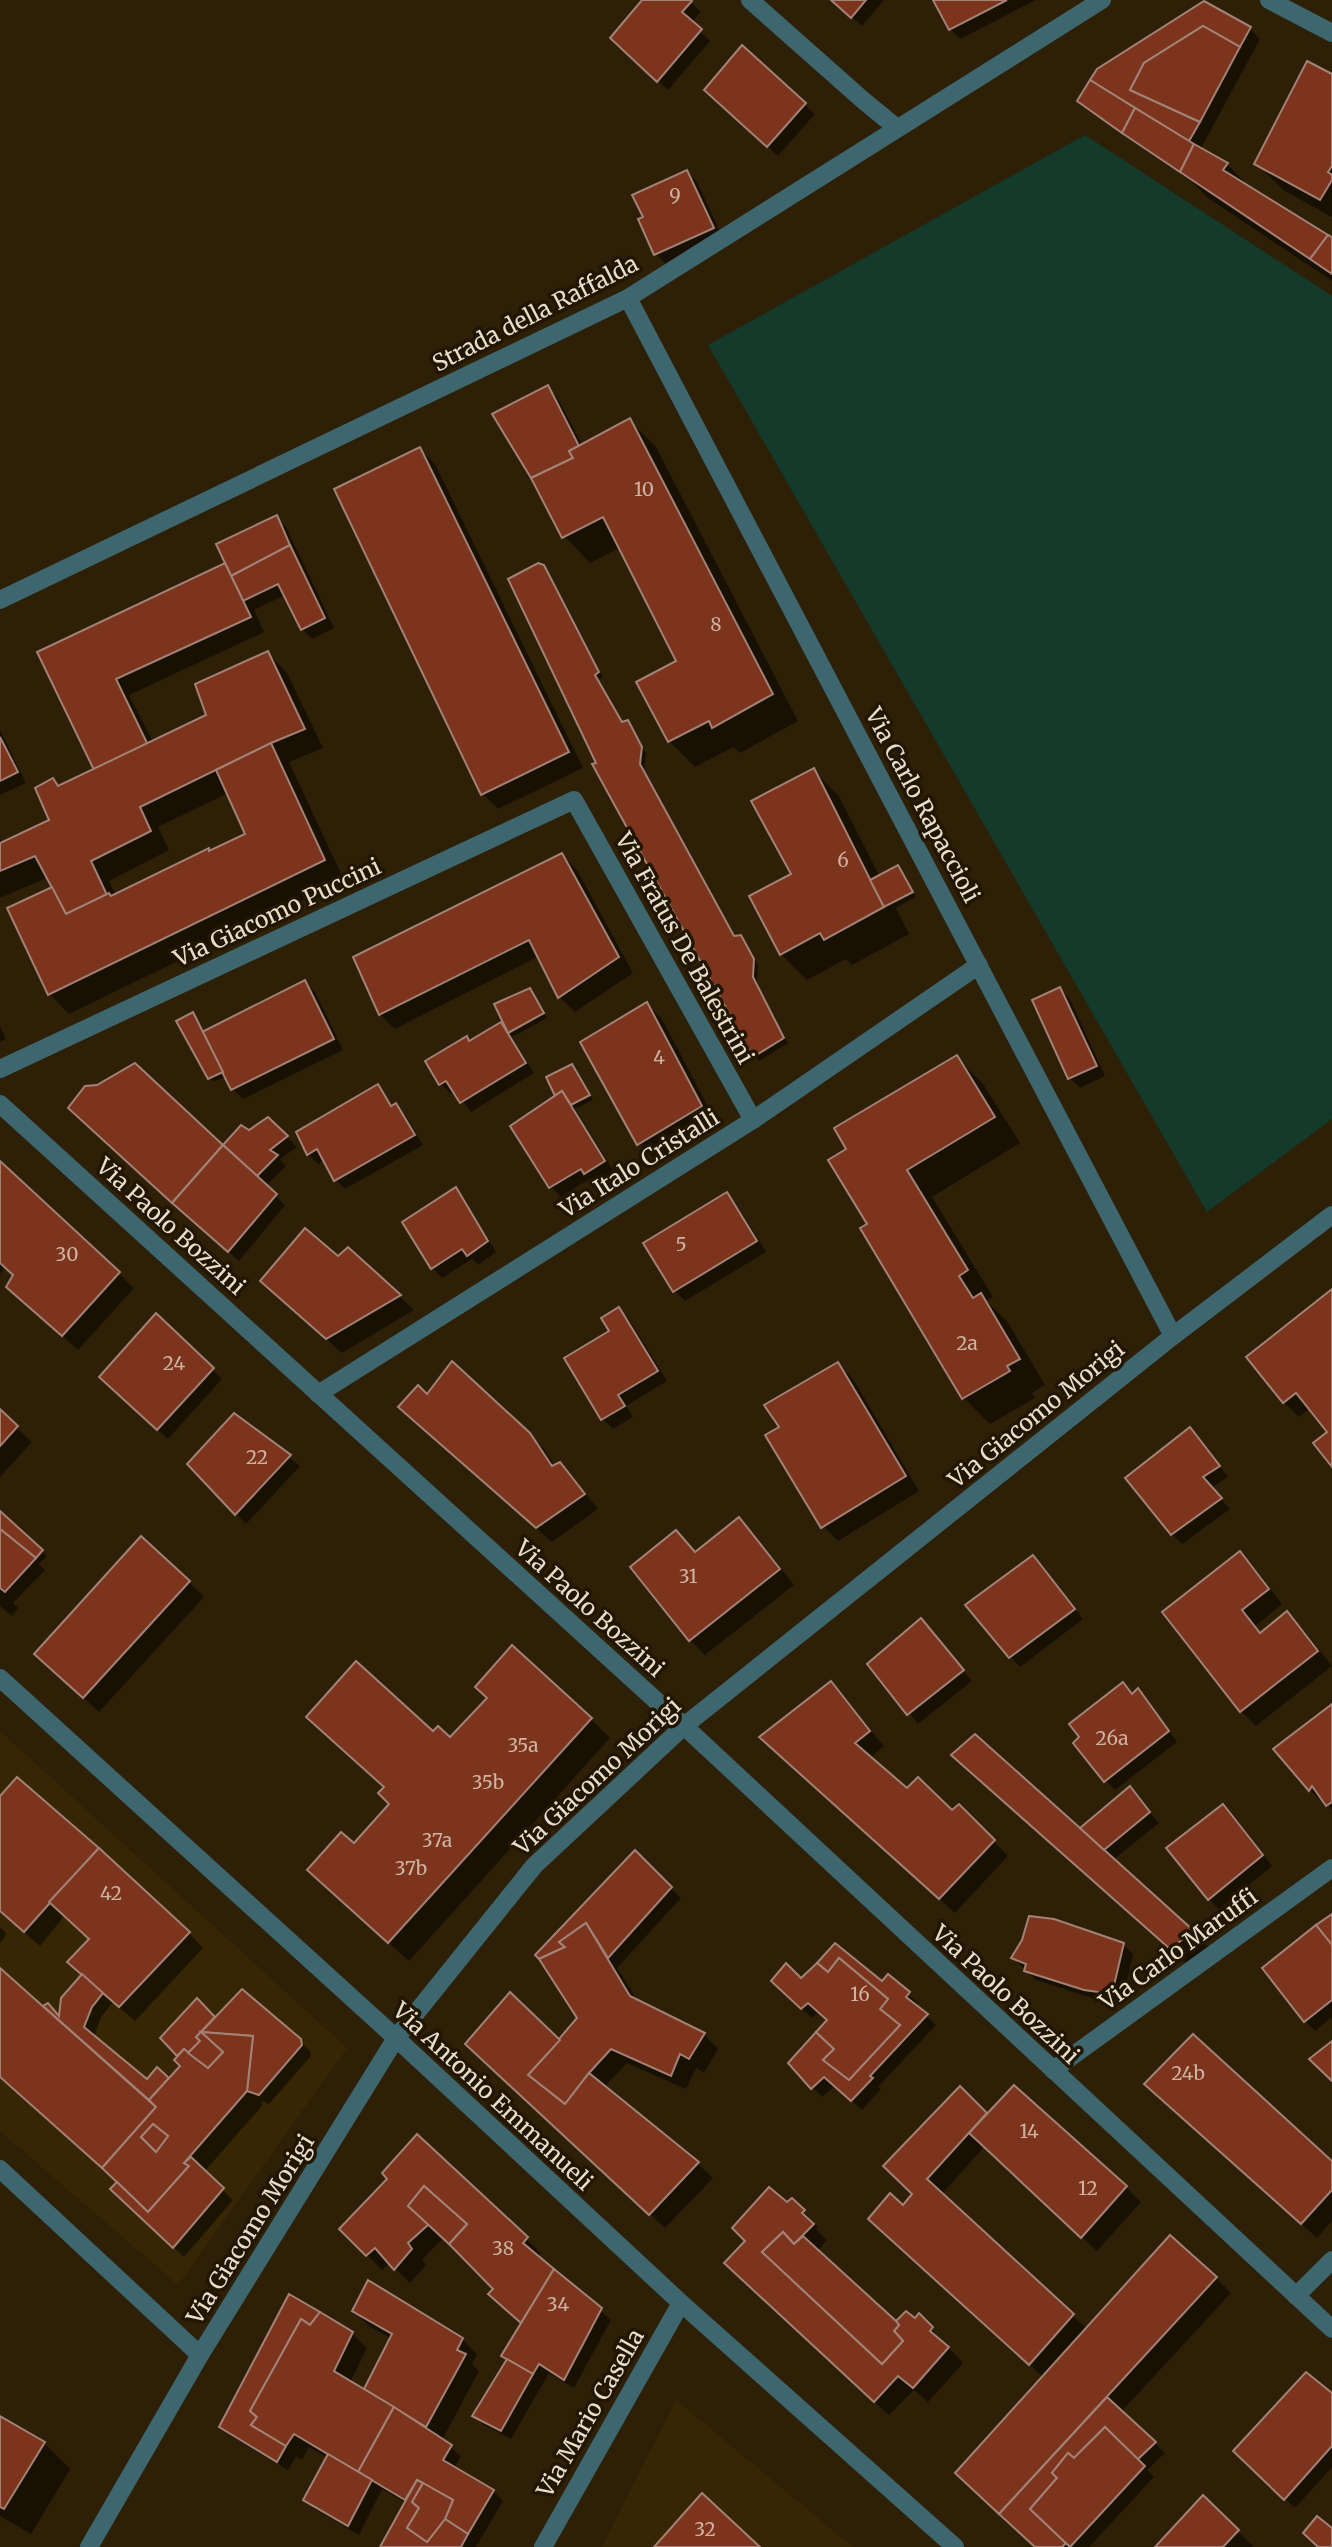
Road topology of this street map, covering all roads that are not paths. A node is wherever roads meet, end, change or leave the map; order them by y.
1 (750, 0) edge
2 (1102, 0) edge
3 (1269, 0) edge
4 (1332, 33) edge
5 (897, 128) junction
6 (628, 298) junction
7 (0, 600) edge
8 (574, 800) joint
9 (979, 965) junction
10 (0, 1069) edge
11 (0, 1104) edge
12 (754, 1120) junction
13 (1332, 1215) edge
14 (1173, 1336) junction
15 (318, 1394) junction
16 (0, 1678) edge
17 (684, 1727) junction
18 (1332, 1868) edge
19 (396, 2038) junction
20 (1053, 2070) junction
21 (0, 2169) edge
22 (1332, 2260) edge
23 (1296, 2296) junction
24 (681, 2303) junction
25 (1332, 2329) edge
26 (200, 2355) junction
27 (89, 2547) edge
28 (543, 2547) edge
29 (955, 2547) edge

1 - 5 street
2 - 5 street, Strada della Raffalda
3 - 4 street
5 - 6 street, Strada della Raffalda
6 - 7 street, Strada della Raffalda
6 - 9 street, Via Carlo Rapaccioli
8 - 10 street, Via Giacomo Puccini
8 - 12 street, Via Fratus De Balestrini
9 - 12 street, Via Italo Cristalli
9 - 14 street, Via Carlo Rapaccioli
11 - 15 street, Via Paolo Bozzini
12 - 15 street, Via Italo Cristalli
13 - 14 street, Via Giacomo Morigi
14 - 17 street, Via Giacomo Morigi
15 - 17 street, Via Paolo Bozzini
16 - 19 street, Via Antonio Emmanueli
17 - 19 street, Via Giacomo Morigi
17 - 20 street, Via Paolo Bozzini
18 - 20 street, Via Carlo Maruffi
19 - 24 street, Via Antonio Emmanueli
19 - 26 street, Via Giacomo Morigi
20 - 23 street, Via Paolo Bozzini
21 - 26 street
22 - 23 street
23 - 25 street, Via Paolo Bozzini
24 - 28 street, Via Mario Casella
24 - 29 street, Via Antonio Emmanueli
26 - 27 street, Via Giacomo Morigi

